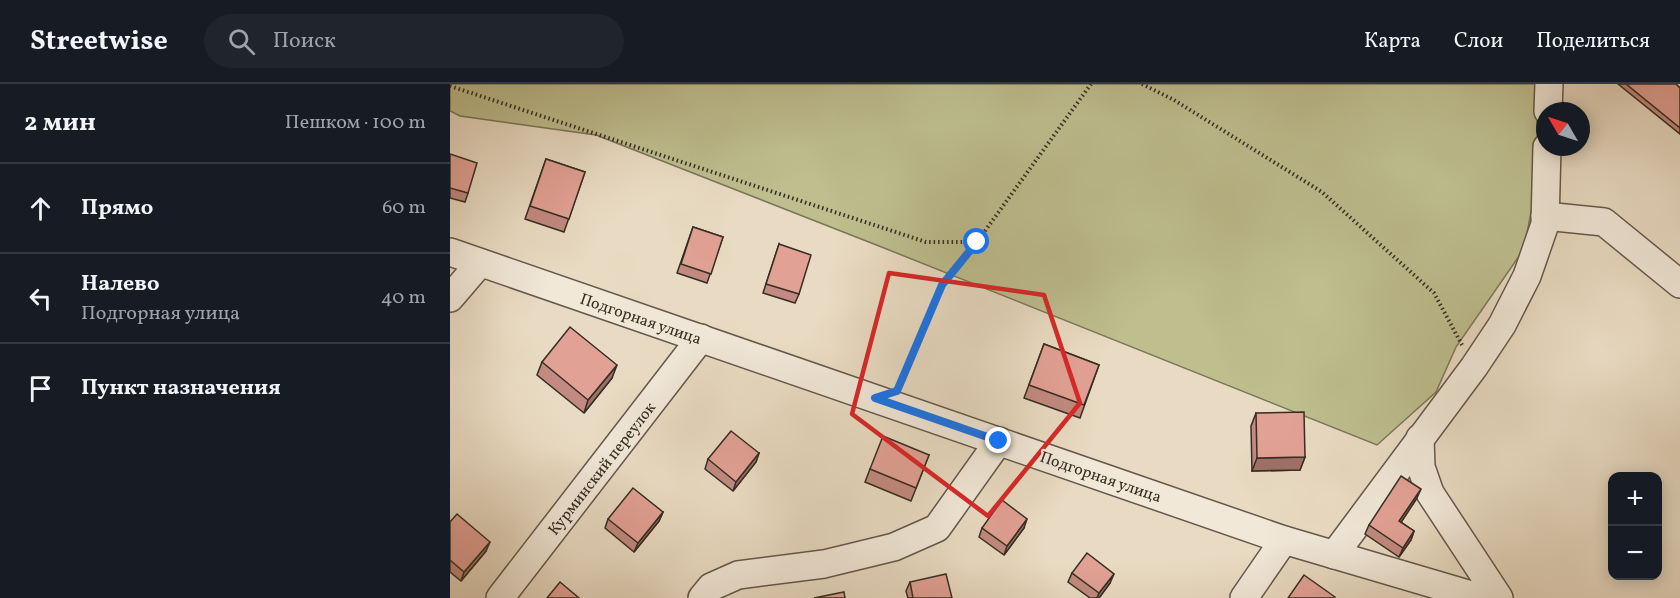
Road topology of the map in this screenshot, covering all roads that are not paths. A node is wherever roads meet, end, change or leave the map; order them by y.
1 (1549, 84) edge
2 (1548, 102) edge
3 (1547, 156) edge
4 (1545, 216) junction
5 (450, 252) edge
6 (480, 263) junction
7 (1680, 284) edge
8 (450, 297) edge
9 (701, 338) junction
10 (1420, 438) junction
11 (999, 441) junction
12 (1284, 540) junction
13 (1334, 555) junction
14 (500, 598) edge
15 (702, 598) edge
16 (1244, 598) edge
17 (1481, 598) edge
18 (1499, 598) edge

1 - 2 street
3 - 4 street
4 - 7 street
4 - 10 street
5 - 6 street, Подгорная улица
6 - 8 street
6 - 9 street, Подгорная улица
9 - 11 street, Подгорная улица
9 - 14 street, Курминский переулок
10 - 13 street
10 - 18 street
11 - 12 street, Подгорная улица
11 - 15 street
12 - 13 street, Подгорная улица
12 - 16 street
13 - 17 street, Подгорная улица

